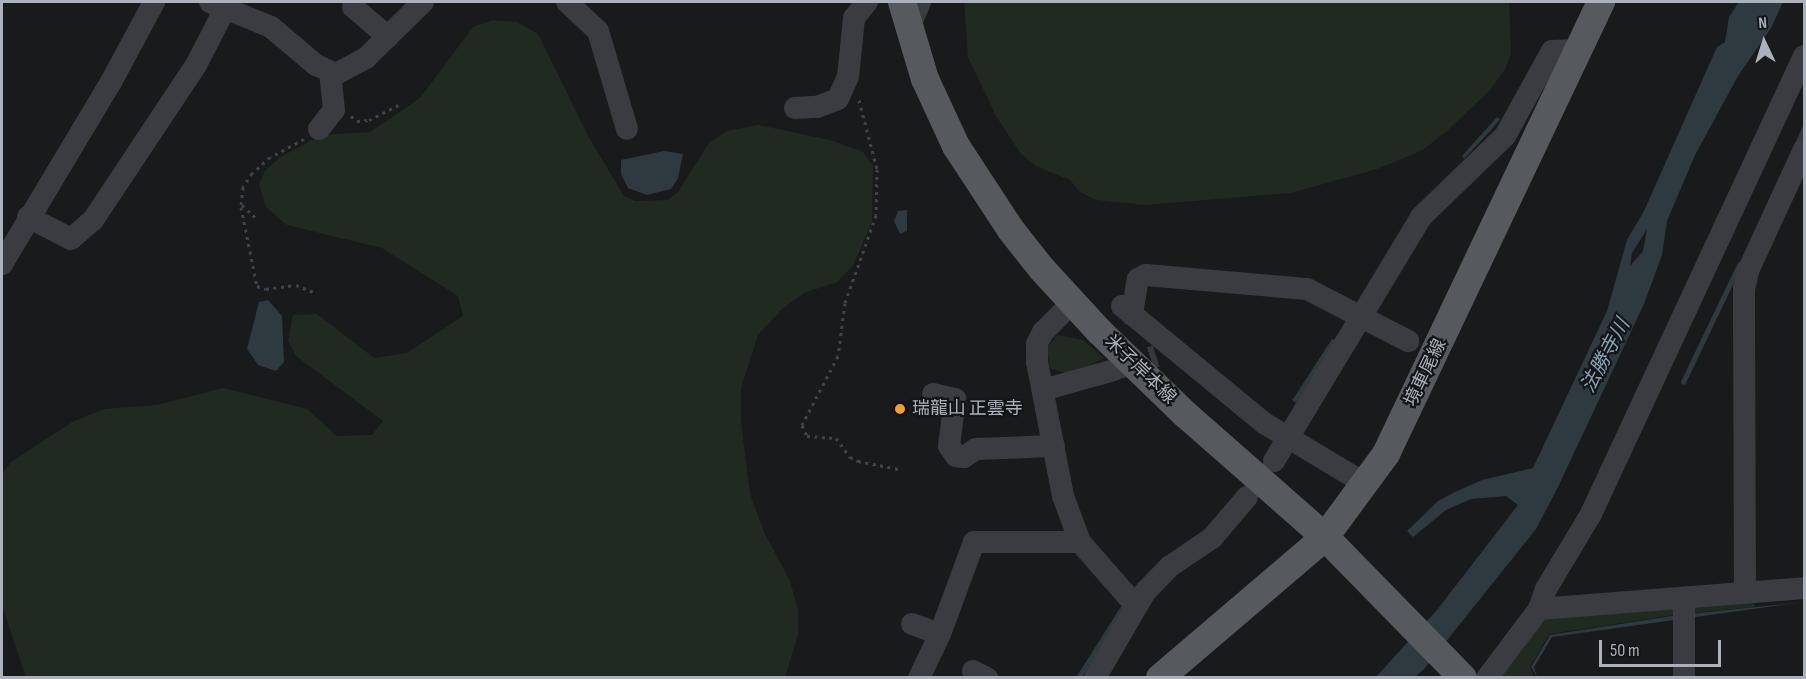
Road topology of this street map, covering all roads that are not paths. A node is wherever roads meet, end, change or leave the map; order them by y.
1 (154, 2) edge
2 (423, 2) edge
3 (567, 2) edge
4 (867, 2) edge
5 (920, 2) edge
6 (1601, 2) edge
7 (218, 4) edge
8 (353, 7) dead end
9 (905, 15) edge
10 (388, 37) junction
11 (1579, 50) junction
12 (1804, 56) edge
13 (330, 73) junction
14 (806, 101) dead end
15 (319, 129) road end
16 (627, 129) dead end
17 (1804, 149) edge
18 (1794, 194) edge
19 (28, 217) junction
20 (7, 241) edge
21 (2, 264) edge
22 (1073, 302) junction
23 (1359, 318) junction
24 (1408, 341) dead end
25 (1114, 370) tunnel mouth
26 (1042, 390) junction
27 (933, 394) dead end
28 (1290, 438) junction
29 (1054, 446) junction
30 (1274, 460) dead end
31 (1364, 483) junction
32 (1247, 496) dead end
33 (1080, 542) junction
34 (1334, 546) junction
35 (1804, 588) edge
36 (1745, 593) junction
37 (1132, 601) junction
38 (1539, 609) junction
39 (1684, 610) junction
40 (912, 624) dead end
41 (939, 634) junction
42 (1460, 674) edge
43 (919, 678) edge
44 (1095, 678) edge
45 (1160, 678) edge
46 (1487, 678) edge
47 (1684, 678) edge

1 - 19 street
2 - 10 street
3 - 16 street
4 - 14 street
5 - 9 street
6 - 11 main road, 境車尾線
7 - 13 street
7 - 19 street
8 - 10 street
9 - 22 main road, 米子岸本線
10 - 13 street
11 - 23 street
11 - 31 main road, 境車尾線
12 - 38 street
13 - 15 street
17 - 18 street
18 - 36 street
19 - 20 street
20 - 21 street
22 - 26 street
22 - 34 main road, 米子岸本線
23 - 24 street
23 - 28 street
23 - 28 street
25 - 26 street
26 - 29 street
27 - 29 street
28 - 30 street
28 - 31 street
29 - 33 street
31 - 34 main road, 境車尾線
32 - 37 street
33 - 37 street
33 - 41 street
34 - 42 main road, 米子岸本線
34 - 45 main road, 境車尾線
35 - 36 street
36 - 39 street
37 - 44 street
38 - 39 street
38 - 46 street
39 - 47 street
40 - 41 street
41 - 43 street

